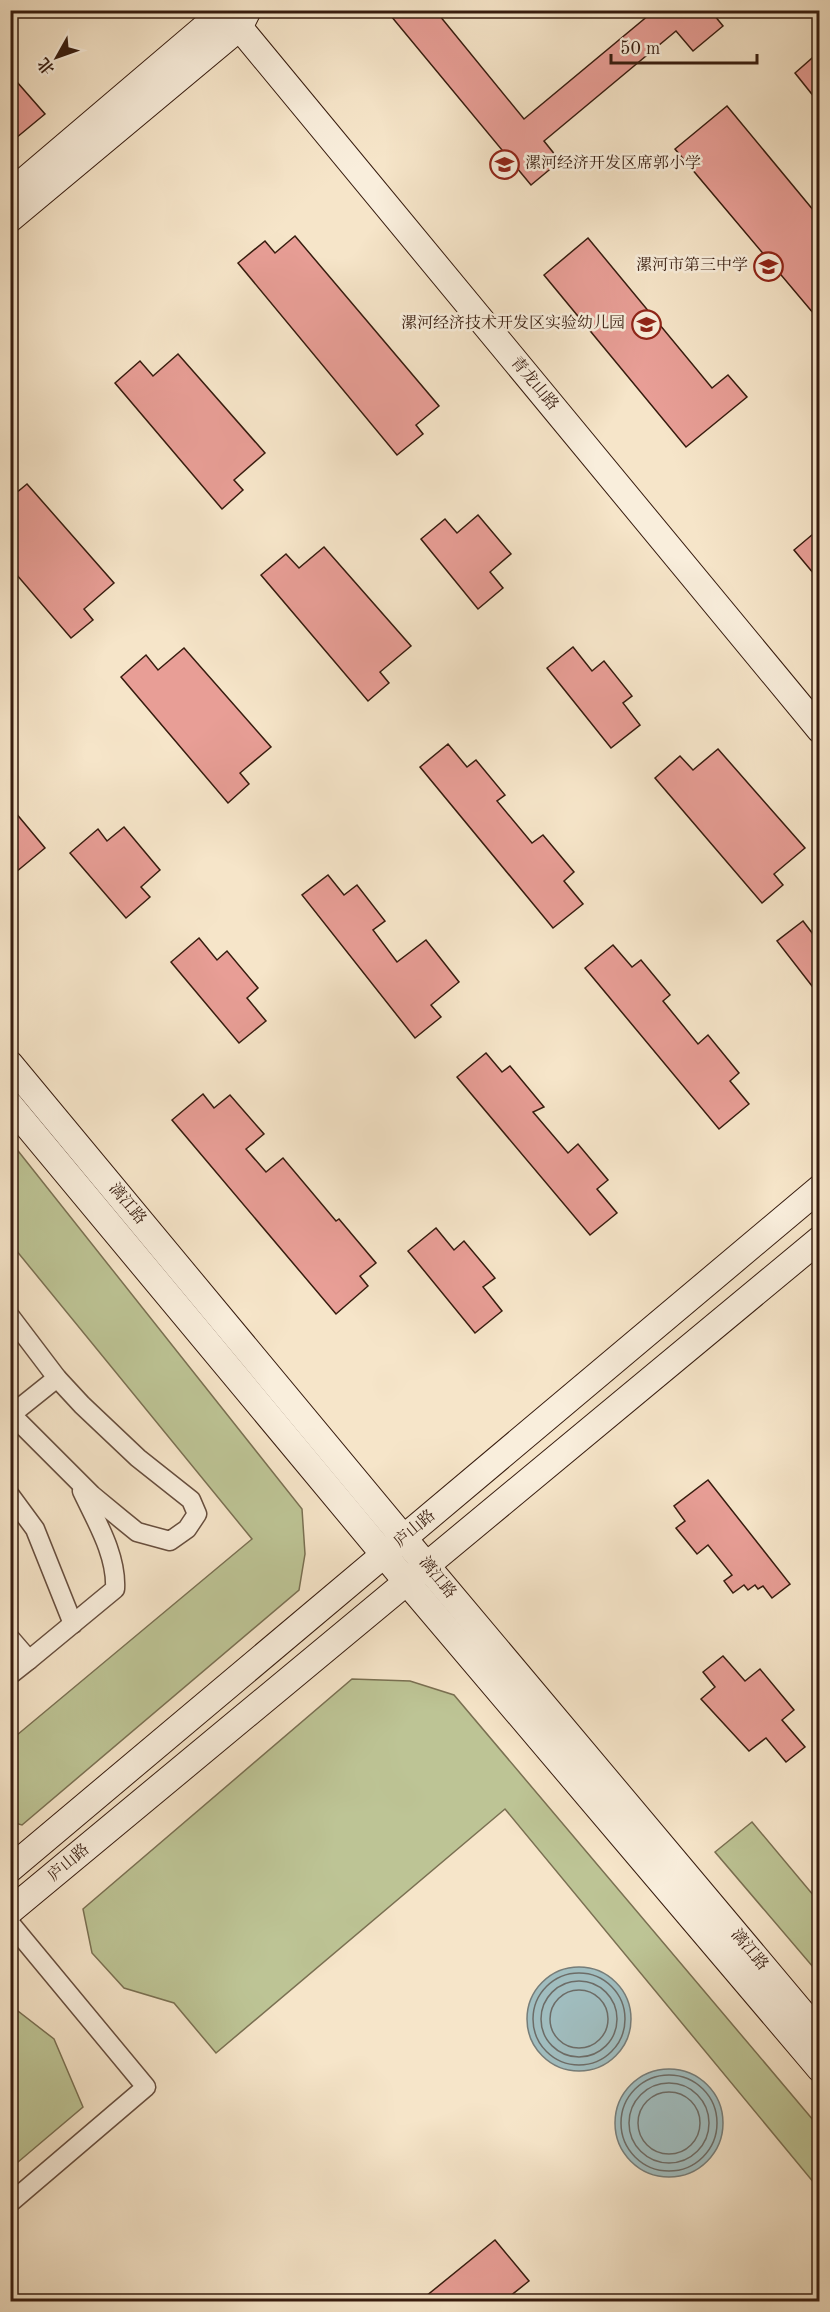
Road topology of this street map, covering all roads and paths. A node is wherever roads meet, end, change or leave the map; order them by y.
1 (234, 15) edge
2 (10, 193) edge
3 (10, 219) edge
4 (819, 730) edge
5 (10, 1064) edge
6 (10, 1105) edge
7 (819, 1188) edge
8 (819, 1239) edge
9 (10, 1316) edge
10 (57, 1378) junction
11 (11, 1414) edge
12 (78, 1481) junction
13 (10, 1495) edge
14 (121, 1519) junction
15 (102, 1534) junction
16 (405, 1538) junction
17 (384, 1554) junction
18 (426, 1565) junction
19 (406, 1581) junction
20 (73, 1624) junction
21 (10, 1638) edge
22 (29, 1660) junction
23 (10, 1675) edge
24 (10, 1869) edge
25 (10, 1911) edge
26 (10, 1923) edge
27 (819, 2034) edge
28 (819, 2069) edge
29 (10, 2203) edge

1 - 2 street
1 - 3 street
1 - 4 street, 青龙山路
5 - 16 street, 漓江路
6 - 17 street, 漓江路
7 - 16 street, 庐山路
8 - 18 street, 庐山路
9 - 10 street
10 - 11 street
10 - 14 street
11 - 12 street
12 - 14 street
12 - 15 street
13 - 20 street
14 - 15 street
15 - 20 street
16 - 17 street, 庐山路
16 - 18 street, 漓江路
17 - 19 street, 漓江路
17 - 24 street, 庐山路
18 - 19 street, 庐山路
18 - 27 street, 漓江路
19 - 25 street, 庐山路
19 - 28 street, 漓江路
20 - 22 street
21 - 22 street
22 - 23 street
26 - 29 street

